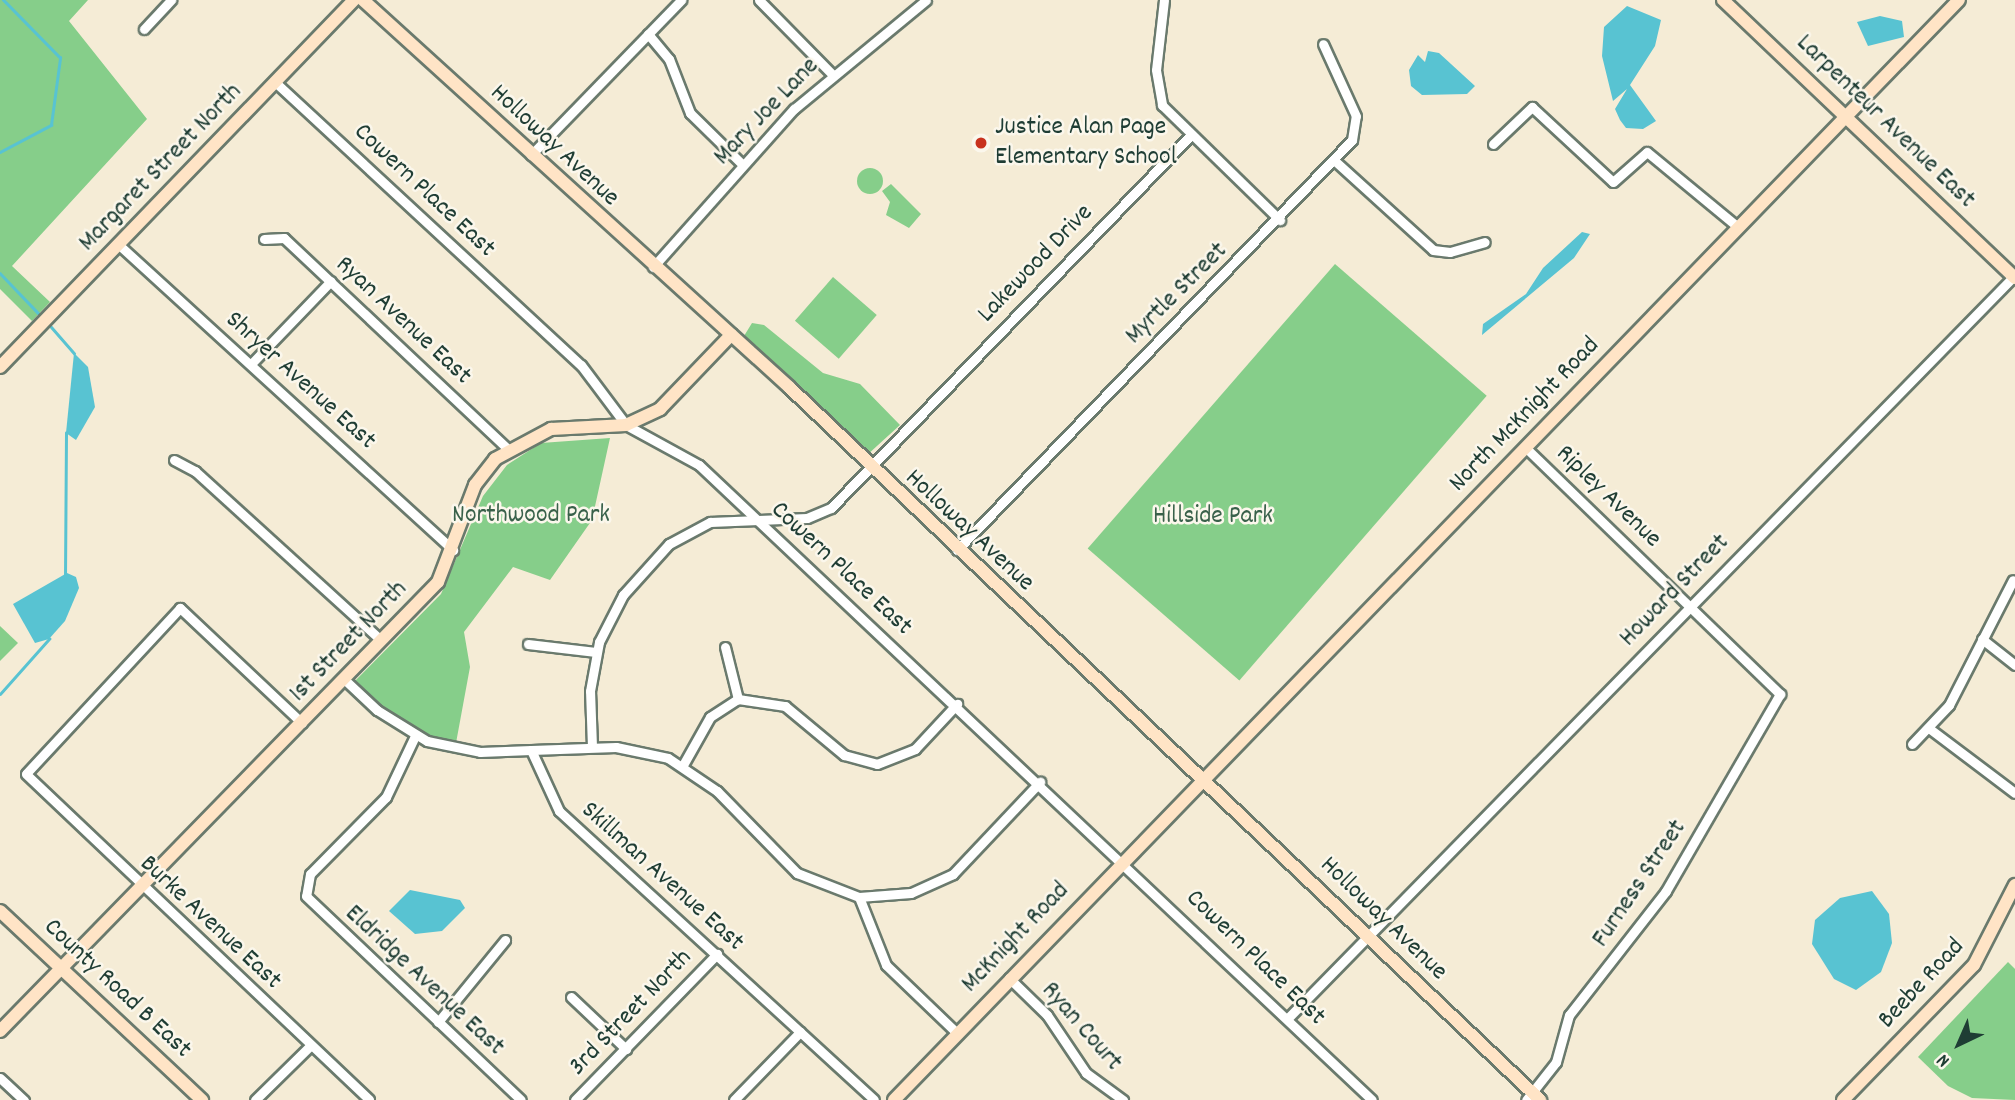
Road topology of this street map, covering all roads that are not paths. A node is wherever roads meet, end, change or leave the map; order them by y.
1 (171, 0) edge
2 (354, 0) edge
3 (363, 0) edge
4 (681, 0) edge
5 (759, 0) edge
6 (926, 0) edge
7 (1164, 0) edge
8 (1723, 0) edge
9 (1959, 0) edge
10 (144, 29) dead end
11 (648, 34) junction
12 (1323, 44) dead end
13 (832, 74) junction
14 (275, 82) junction
15 (1847, 116) junction
16 (1190, 136) junction
17 (1493, 144) dead end
18 (531, 155) junction
19 (1335, 161) junction
20 (743, 165) junction
21 (1280, 219) junction
22 (1738, 227) junction
23 (264, 239) dead end
24 (1485, 242) dead end
25 (118, 244) junction
26 (653, 268) junction
27 (2014, 277) edge
28 (331, 281) junction
29 (731, 335) junction
30 (251, 363) junction
31 (0, 367) edge
32 (626, 425) junction
33 (1526, 448) junction
34 (508, 449) junction
35 (174, 460) dead end
36 (867, 467) junction
37 (759, 521) junction
38 (453, 550) junction
39 (957, 550) junction
40 (2013, 580) edge
41 (1691, 605) junction
42 (1982, 639) junction
43 (381, 640) junction
44 (528, 644) dead end
45 (725, 647) dead end
46 (596, 652) junction
47 (2015, 665) edge
48 (345, 680) junction
49 (1780, 694) joint
50 (738, 699) junction
51 (957, 704) junction
52 (302, 723) junction
53 (1930, 729) junction
54 (415, 736) junction
55 (1912, 744) dead end
56 (592, 747) junction
57 (531, 750) junction
58 (683, 765) junction
59 (1202, 777) junction
60 (1040, 782) junction
61 (2015, 793) edge
62 (1123, 859) junction
63 (2015, 886) edge
64 (141, 888) junction
65 (859, 897) junction
66 (0, 911) edge
67 (1369, 936) junction
68 (505, 940) dead end
69 (717, 954) junction
70 (62, 969) junction
71 (1009, 978) junction
72 (571, 997) dead end
73 (1287, 1019) junction
74 (438, 1022) junction
75 (0, 1031) edge
76 (800, 1032) junction
77 (958, 1034) junction
78 (310, 1046) junction
79 (626, 1049) junction
80 (0, 1077) edge
81 (1533, 1098) edge
82 (24, 1100) edge
83 (202, 1100) edge
84 (255, 1100) edge
85 (369, 1100) edge
86 (521, 1100) edge
87 (575, 1100) edge
88 (734, 1100) edge
89 (874, 1100) edge
90 (894, 1100) edge
91 (1123, 1100) edge
92 (1372, 1100) edge
93 (1843, 1100) edge

1 - 10 street
2 - 14 street, Margaret Street North
3 - 18 street, Holloway Avenue
4 - 11 street
5 - 13 street
6 - 13 street, Mary Joe Lane
7 - 16 street
8 - 15 street, Larpenteur Avenue East
9 - 15 street, North McKnight Road
11 - 18 street
11 - 20 street
12 - 19 street, Myrtle Street
13 - 20 street, Mary Joe Lane
14 - 25 street, Margaret Street North
14 - 32 street, Cowern Place East
15 - 22 street, North McKnight Road
15 - 27 street, Larpenteur Avenue East
16 - 21 street
16 - 36 street, Lakewood Drive
17 - 22 street
18 - 26 street, Holloway Avenue
19 - 21 street, Myrtle Street
19 - 24 street
20 - 26 street, Mary Joe Lane
21 - 39 street, Myrtle Street
22 - 33 street, North McKnight Road
23 - 28 street, Ryan Avenue East
25 - 30 street, Shryer Avenue East
25 - 31 street, Margaret Street North
26 - 29 street, Holloway Avenue
27 - 41 street, Howard Street
28 - 30 street
28 - 34 street, Ryan Avenue East
29 - 32 street, 1st Street North
29 - 36 street, Holloway Avenue
30 - 38 street, Shryer Avenue East
32 - 34 street, 1st Street North
32 - 37 street, Cowern Place East
33 - 41 street, Ripley Avenue
33 - 59 street, North McKnight Road
34 - 38 street, 1st Street North
35 - 43 street
36 - 37 street, Lakewood Drive
36 - 39 street, Holloway Avenue
37 - 46 street, Lakewood Drive
37 - 51 street, Cowern Place East
38 - 43 street, 1st Street North
39 - 59 street, Holloway Avenue
40 - 42 street
41 - 49 street, Ripley Avenue
41 - 67 street, Howard Street
42 - 47 street
42 - 53 street
43 - 48 street, 1st Street North
44 - 46 street
45 - 50 street
46 - 56 street
48 - 52 street, 1st Street North
48 - 54 street
49 - 81 street, Furness Street
50 - 51 street
50 - 58 street
51 - 60 street, Cowern Place East
52 - 64 street, 1st Street North
52 - 64 street, Burke Avenue East
53 - 55 street
53 - 61 street
54 - 57 street
54 - 74 street, Eldridge Avenue East
56 - 57 street
56 - 58 street
57 - 69 street, Skillman Avenue East
58 - 65 street
59 - 62 street, North McKnight Road
59 - 67 street, Holloway Avenue
60 - 62 street, Cowern Place East
60 - 65 street
62 - 71 street, McKnight Road
62 - 73 street, Cowern Place East
63 - 93 street, Beebe Road
64 - 70 street, 1st Street North
64 - 78 street, Burke Avenue East
65 - 77 street
66 - 70 street, County Road B East
67 - 73 street, Howard Street
67 - 81 street, Holloway Avenue
68 - 74 street
69 - 76 street, Skillman Avenue East
69 - 79 street, 3rd Street North
70 - 75 street, 1st Street North
70 - 83 street, County Road B East
71 - 77 street, McKnight Road
71 - 91 street, Ryan Court
72 - 79 street
73 - 92 street, Cowern Place East
74 - 86 street, Eldridge Avenue East
76 - 88 street
76 - 89 street, Skillman Avenue East
77 - 90 street, McKnight Road
78 - 84 street
78 - 85 street, Burke Avenue East
79 - 87 street, 3rd Street North
80 - 82 street

